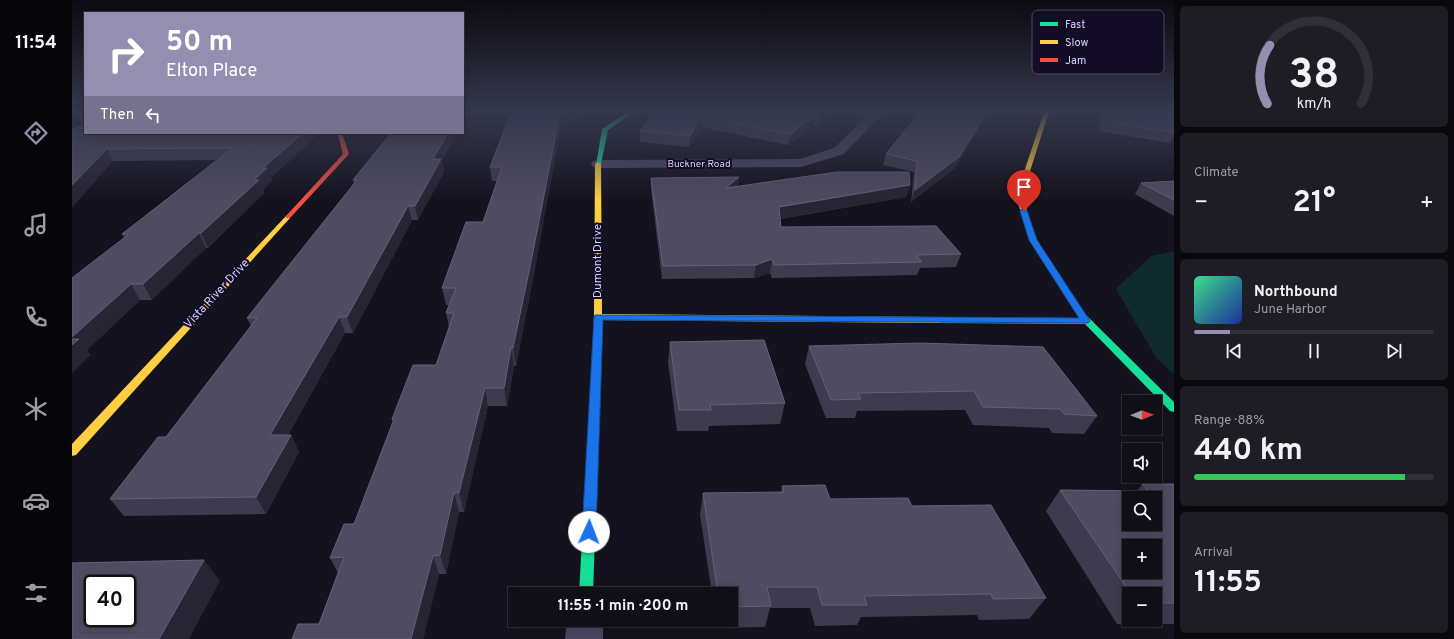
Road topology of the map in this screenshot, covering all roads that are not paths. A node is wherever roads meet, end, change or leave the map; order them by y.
1 (342, 142) edge
2 (602, 142) edge
3 (848, 142) edge
4 (1037, 142) edge
5 (598, 164) junction
6 (598, 317) junction
7 (1085, 321) junction
8 (1174, 408) edge
9 (72, 452) edge
10 (586, 587) edge
11 (585, 627) edge
12 (584, 639) edge

1 - 9 street, Vista River Drive
2 - 5 street, Dumont Drive
3 - 5 street, Buckner Road
4 - 7 street
5 - 6 street, Dumont Drive
6 - 7 street
6 - 10 street, Dumont Drive
7 - 8 street
11 - 12 street

